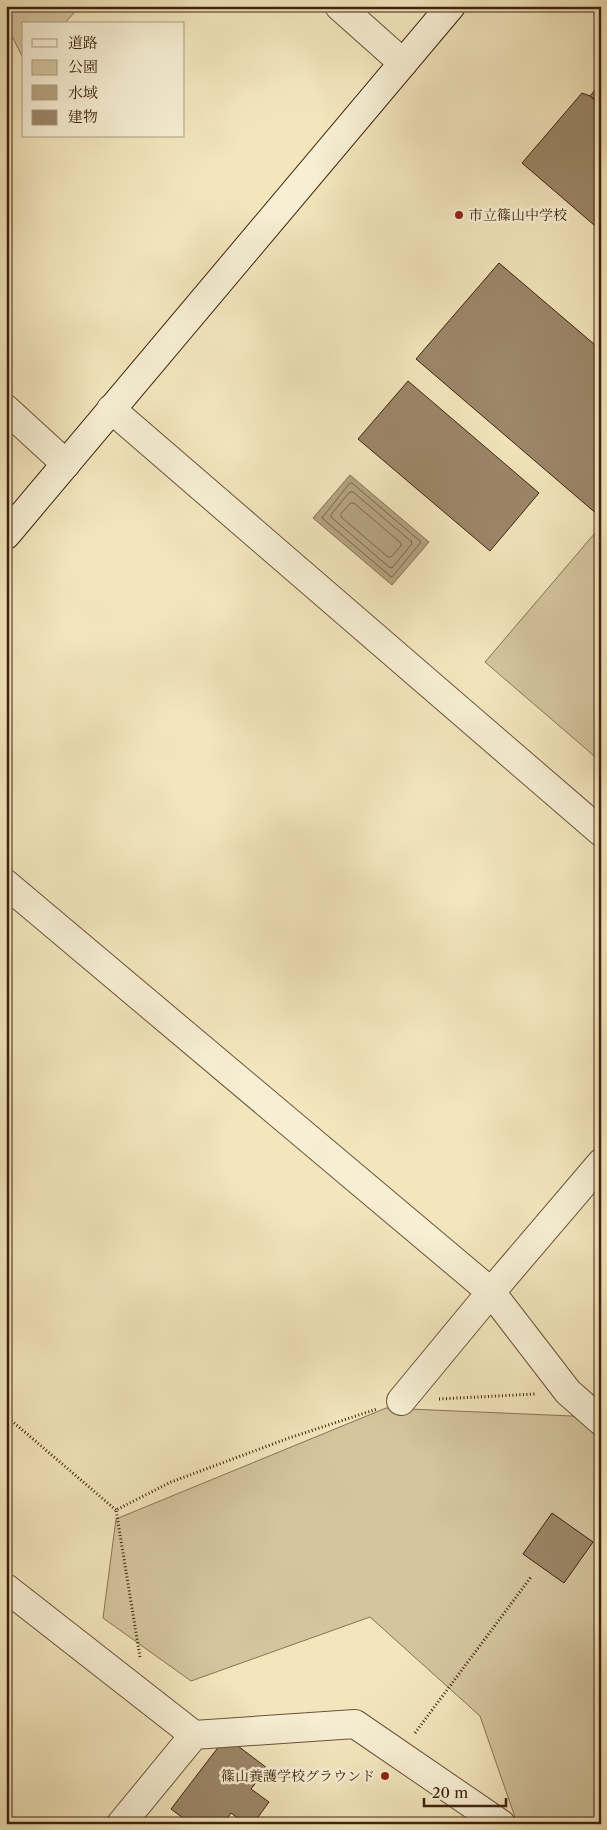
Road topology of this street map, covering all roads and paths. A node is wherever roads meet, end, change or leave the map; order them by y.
1 (339, 6) edge
2 (451, 6) edge
3 (403, 63) junction
4 (6, 408) edge
5 (112, 409) junction
6 (66, 464) junction
7 (6, 534) edge
8 (601, 832) edge
9 (6, 884) edge
10 (601, 1163) edge
11 (491, 1292) junction
12 (568, 1392) junction
13 (401, 1402) junction
14 (6, 1416) edge
15 (601, 1421) edge
16 (116, 1510) junction
17 (530, 1577) dead end
18 (6, 1588) edge
19 (147, 1697) junction
20 (194, 1734) junction
21 (400, 1754) junction
22 (121, 1824) edge
23 (501, 1824) edge

1 - 3 street
2 - 3 street
3 - 5 street
4 - 6 street
5 - 6 street
5 - 8 street
6 - 7 street
9 - 11 street
10 - 11 street
11 - 12 street
11 - 13 street
12 - 13 path
12 - 15 street
13 - 16 path
14 - 16 path
16 - 19 path
17 - 21 path
18 - 19 street
19 - 20 street
20 - 21 street
20 - 22 street
21 - 23 street

